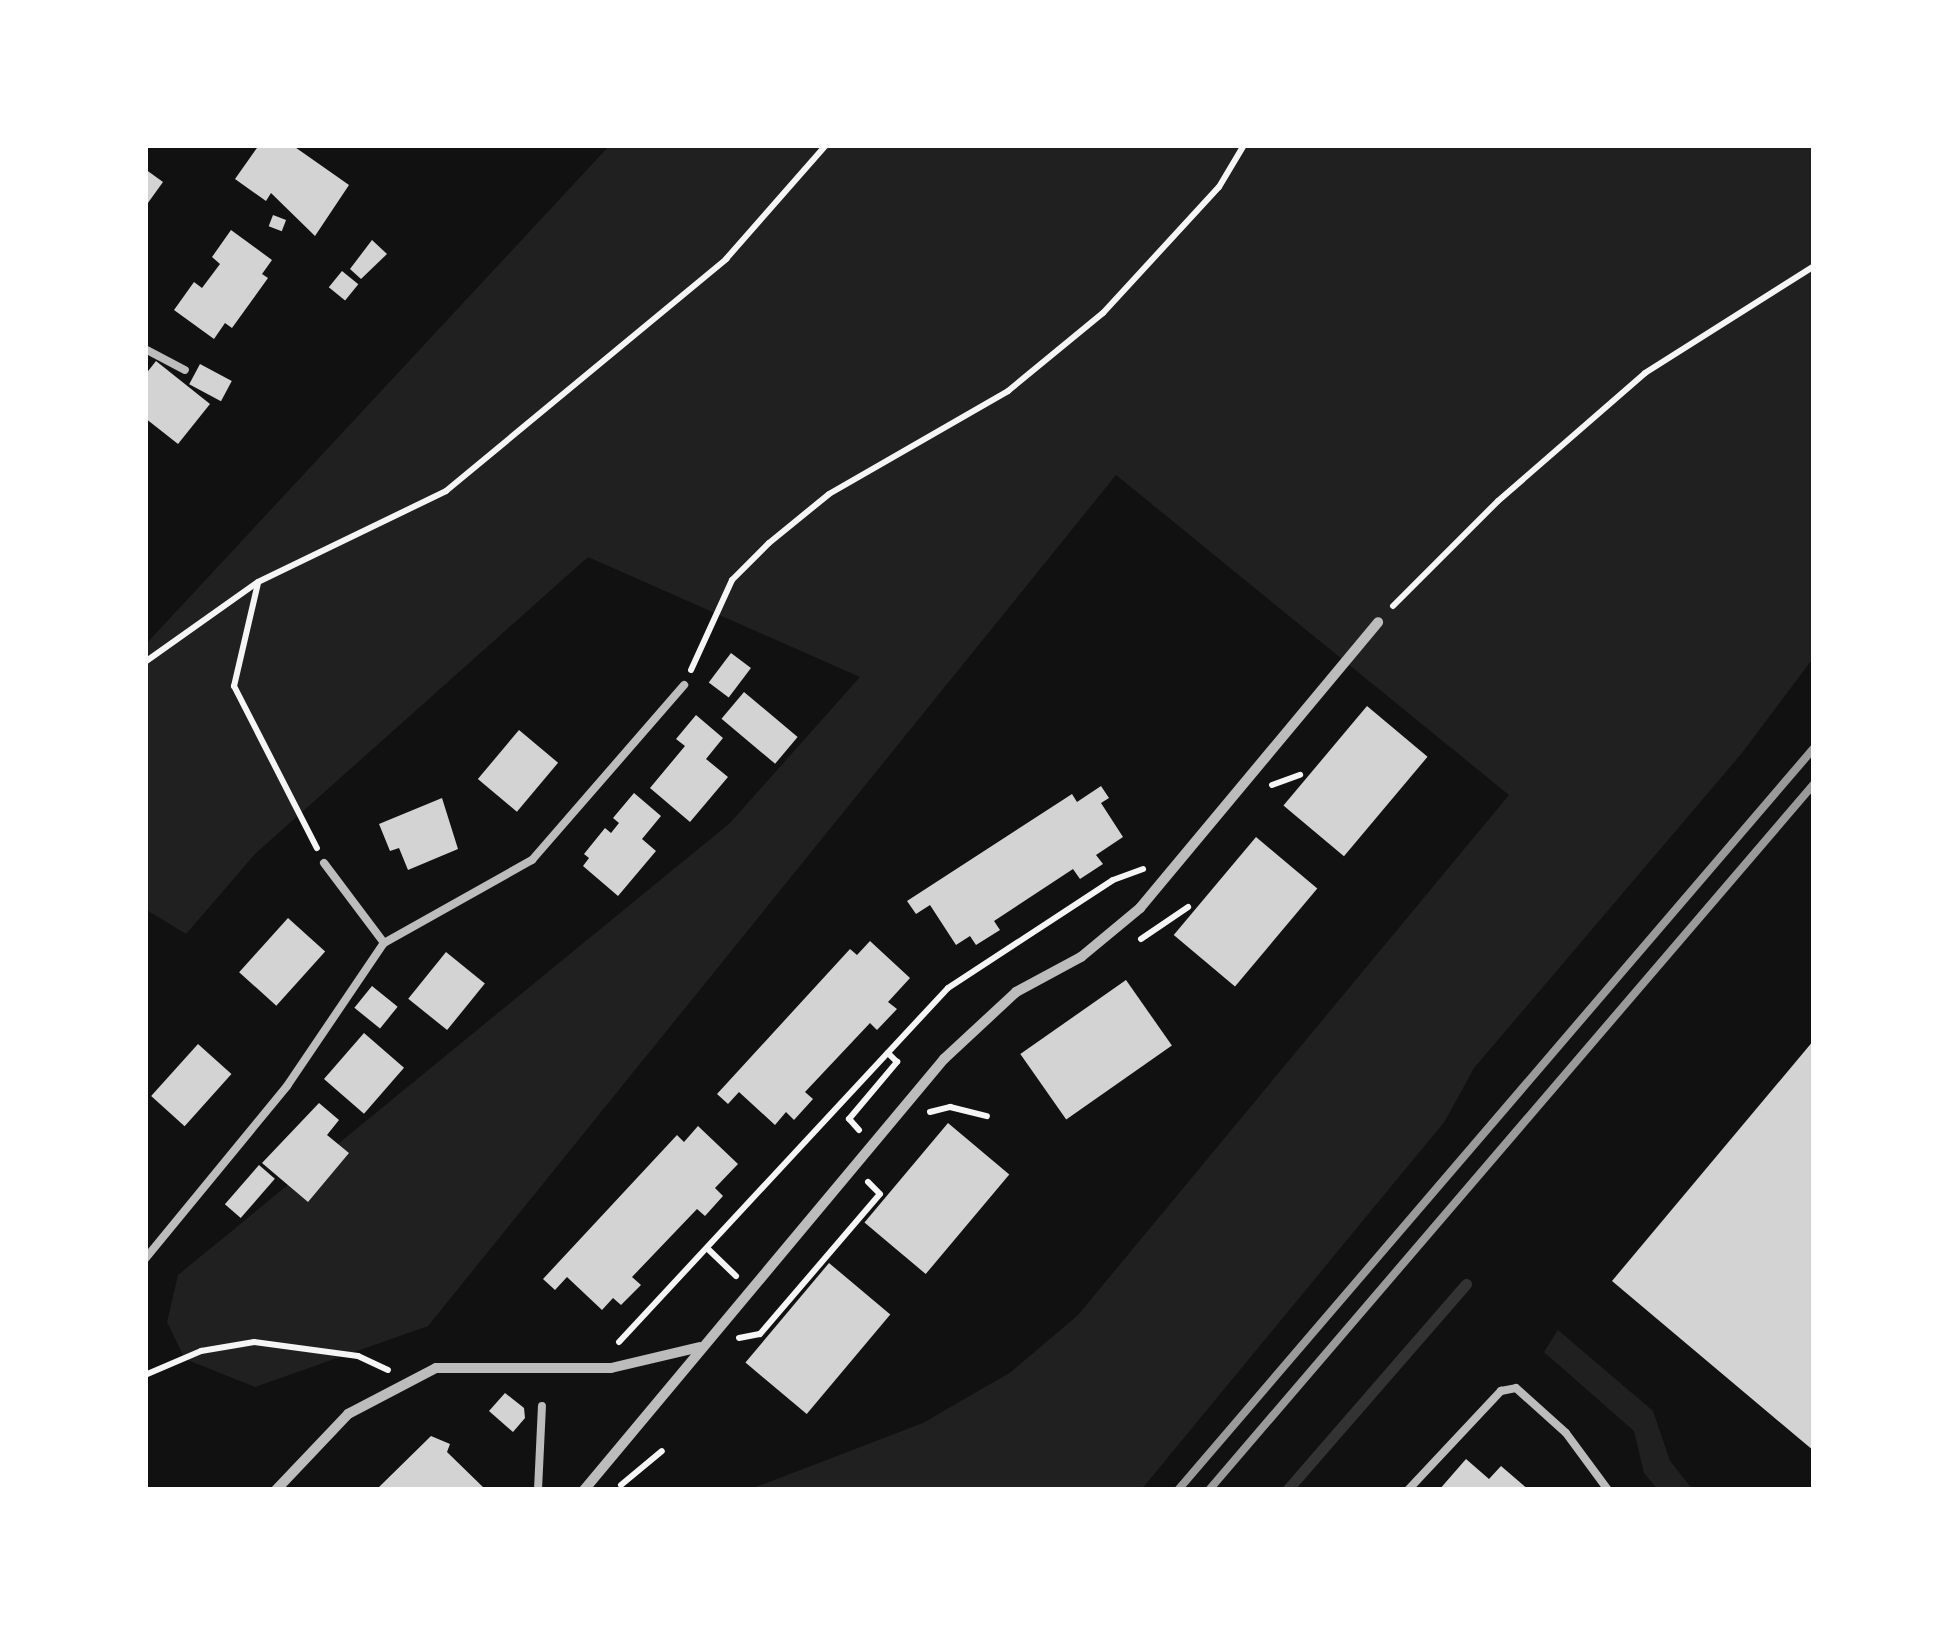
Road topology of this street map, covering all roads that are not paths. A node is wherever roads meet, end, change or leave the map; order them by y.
1 (145, 349) edge
2 (185, 370) dead end
3 (1378, 622) road end
4 (684, 685) road end
5 (324, 863) road end
6 (384, 943) junction
7 (145, 1259) edge
8 (700, 1347) junction
9 (542, 1406) dead end
10 (276, 1490) edge
11 (538, 1490) edge
12 (584, 1490) edge
13 (1408, 1490) edge
14 (1608, 1490) edge

1 - 2 lane
3 - 8 street
4 - 6 lane
5 - 6 lane
6 - 7 lane
8 - 10 street
8 - 12 street
9 - 11 lane
13 - 14 lane

